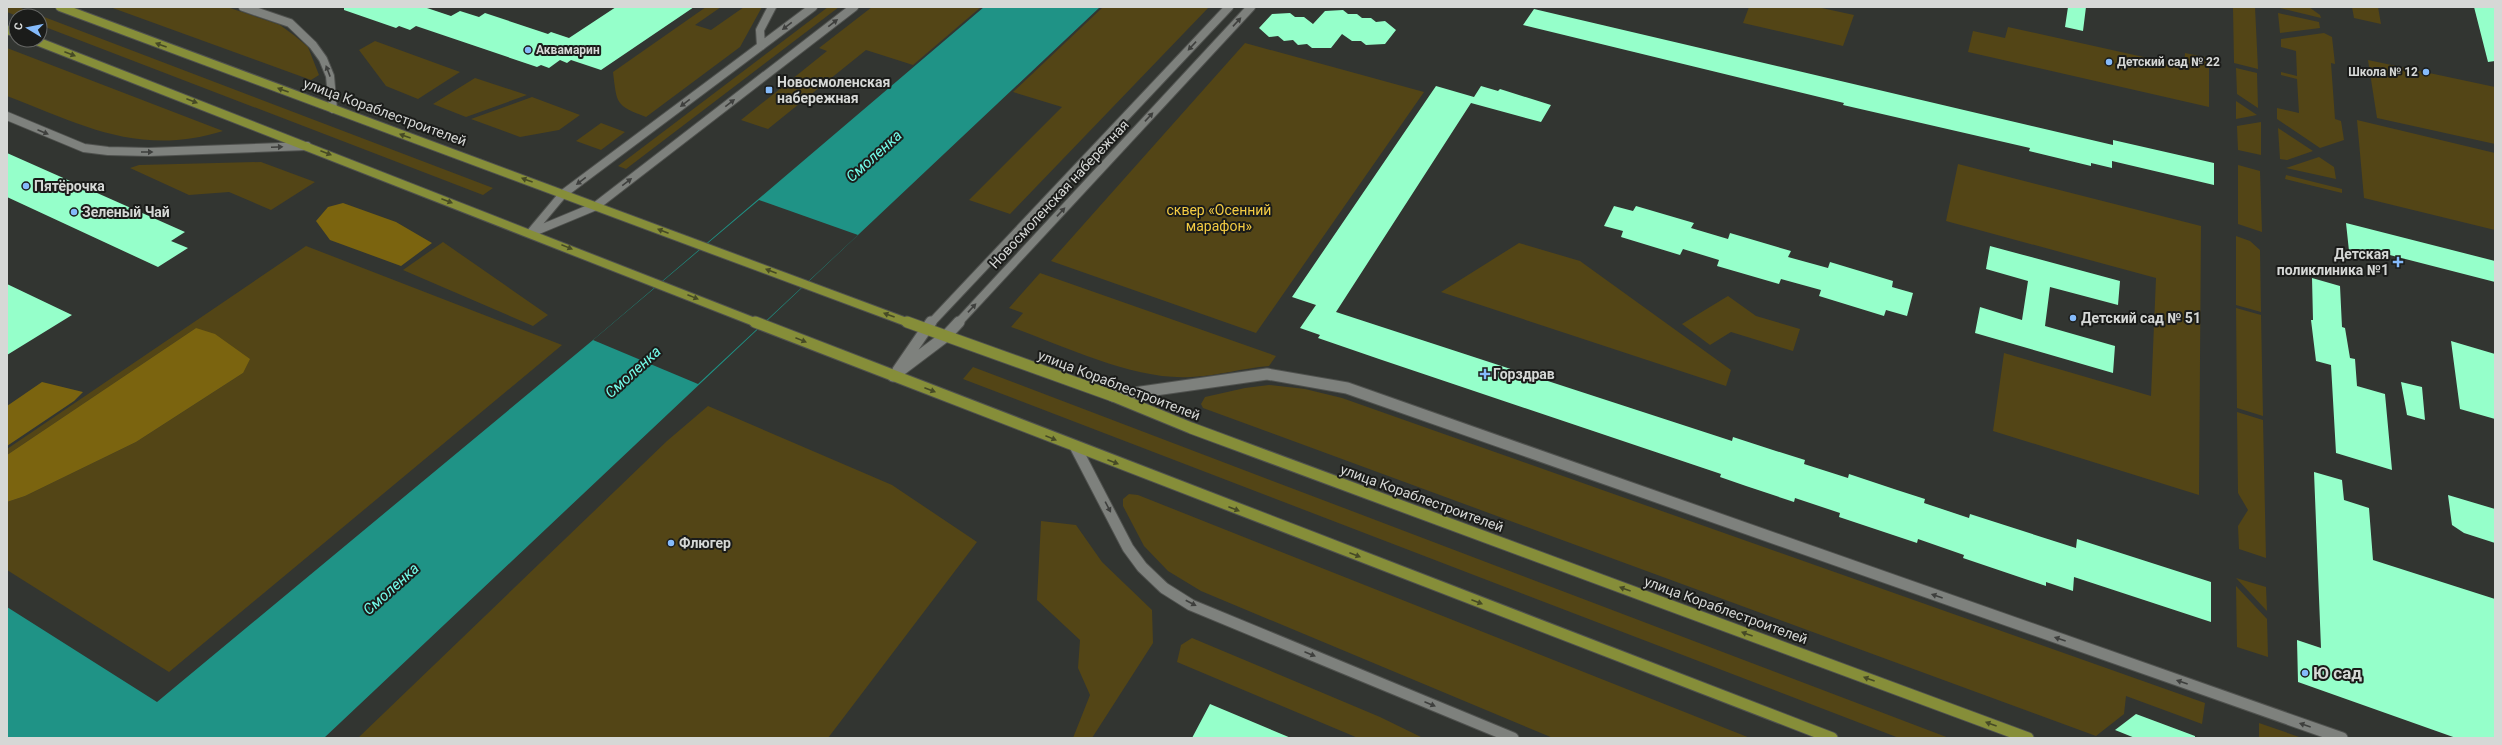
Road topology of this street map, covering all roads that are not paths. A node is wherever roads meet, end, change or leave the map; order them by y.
1 (60, 7) edge
2 (243, 7) edge
3 (772, 7) edge
4 (813, 7) edge
5 (854, 7) edge
6 (1229, 7) edge
7 (1250, 7) edge
8 (48, 45) edge
9 (761, 46) junction
10 (333, 109) junction
11 (7, 116) edge
12 (307, 146) junction
13 (564, 194) junction
14 (596, 206) junction
15 (530, 233) junction
16 (925, 329) junction
17 (946, 336) junction
18 (893, 376) junction
19 (1113, 396) junction
20 (1076, 448) junction
21 (1513, 738) edge
22 (1832, 738) edge
23 (2028, 738) edge
24 (2342, 738) edge

10 -> 1 main road, улица Кораблестроителей
10 -> 2 street
3 - 9 street
4 -> 9 street
14 -> 5 street
6 -> 16 street, Новосмоленская набережная
17 -> 7 street, Новосмоленская набережная
8 -> 12 main road
9 -> 13 street
13 -> 10 main road, улица Кораблестроителей
11 -> 12 street
12 -> 15 main road
13 - 14 main road, улица Кораблестроителей
13 - 15 street
14 - 15 street
16 -> 14 main road, улица Кораблестроителей
15 -> 18 main road
16 - 17 main road, улица Кораблестроителей
16 - 18 street, Новосмоленская набережная
17 - 18 street, Новосмоленская набережная
17 - 19 main road, улица Кораблестроителей
18 -> 20 main road
23 -> 19 main road, улица Кораблестроителей
24 -> 19 street
20 -> 21 street
20 -> 22 main road

